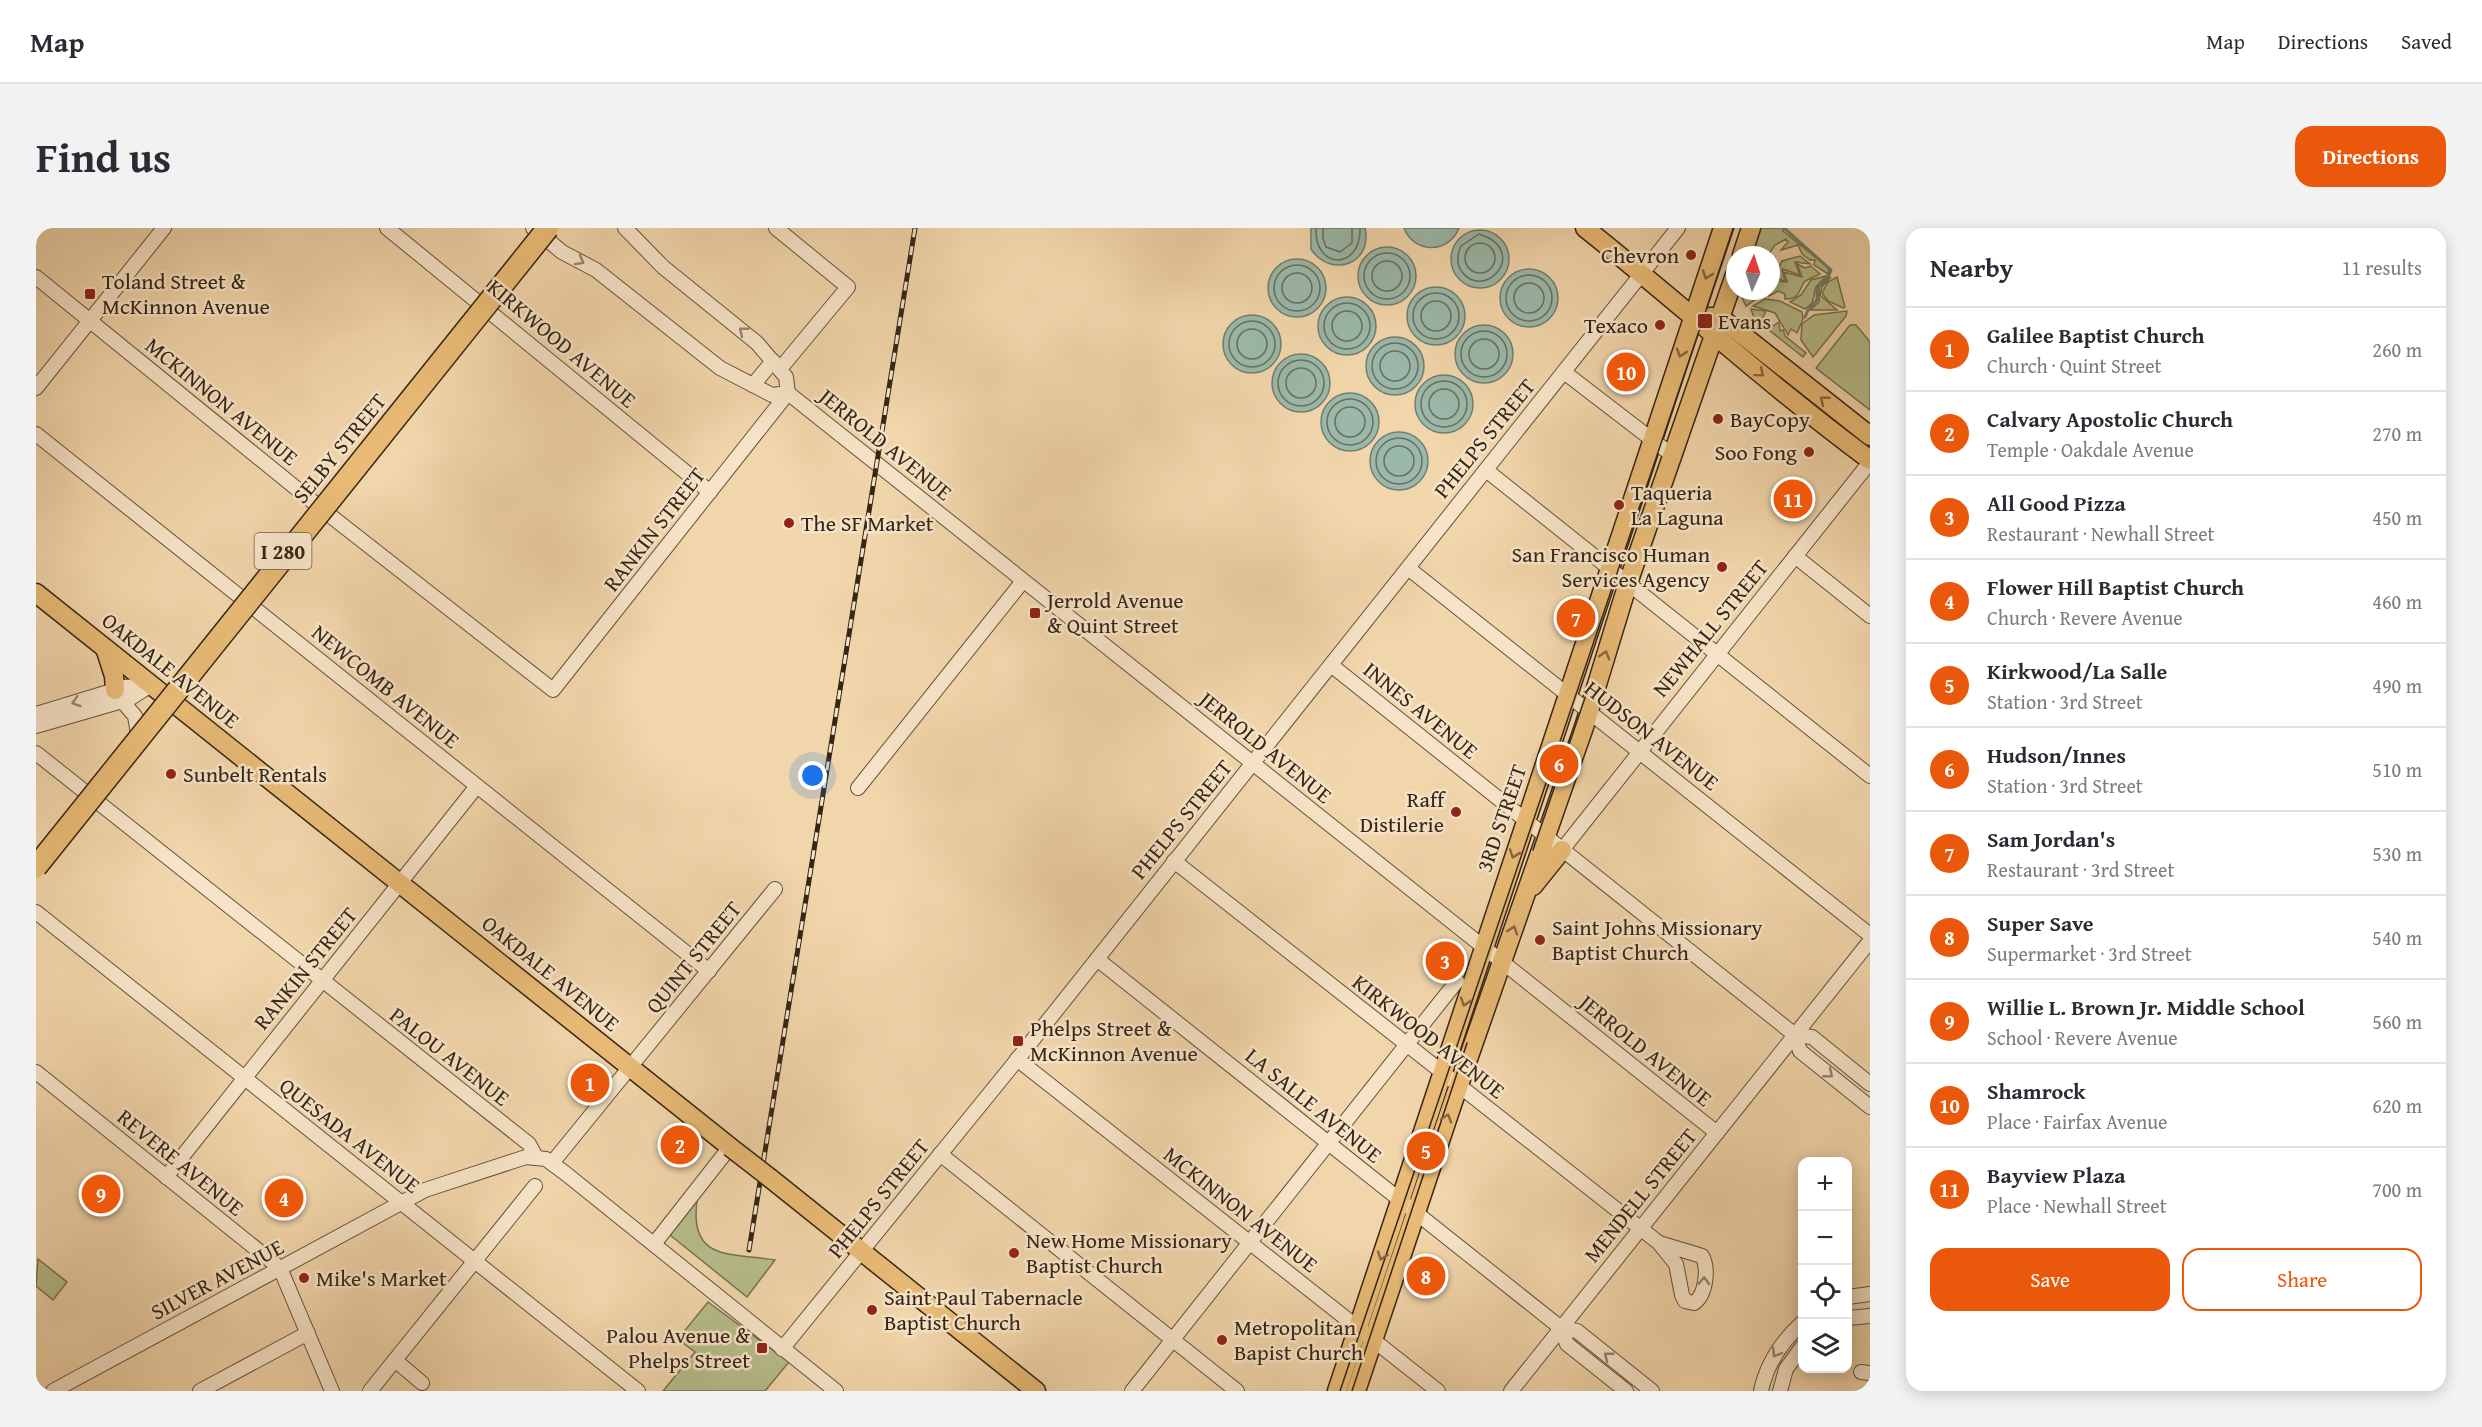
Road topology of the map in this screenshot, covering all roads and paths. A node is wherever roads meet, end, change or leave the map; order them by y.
1 (164, 228) edge
2 (387, 228) edge
3 (625, 228) edge
4 (776, 228) edge
5 (1585, 228) edge
6 (1678, 228) edge
7 (1723, 228) edge
8 (1751, 228) edge
9 (542, 229) edge
10 (1745, 246) edge
11 (1643, 274) junction
12 (36, 277) edge
13 (492, 292) dead end
14 (1727, 300) edge
15 (473, 315) dead end
16 (1693, 315) junction
17 (1721, 318) junction
18 (91, 321) junction
19 (1715, 336) junction
20 (776, 365) junction
21 (1564, 372) junction
22 (753, 385) junction
23 (36, 388) edge
24 (789, 393) junction
25 (36, 434) edge
26 (1870, 436) edge
27 (1651, 441) junction
28 (1672, 455) junction
29 (1870, 461) edge
30 (1486, 470) junction
31 (710, 492) junction
32 (318, 506) junction
33 (1795, 556) junction
34 (1408, 568) junction
35 (1610, 569) junction
36 (1023, 581) junction
37 (1628, 583) junction
38 (36, 593) edge
39 (245, 599) junction
40 (1870, 616) edge
41 (105, 648) junction
42 (1717, 654) junction
43 (1330, 665) junction
44 (151, 685) junction
45 (553, 690) joint
46 (1567, 694) junction
47 (119, 696) junction
48 (167, 697) junction
49 (1589, 711) junction
50 (36, 714) edge
51 (36, 726) edge
52 (138, 734) junction
53 (1638, 751) junction
54 (36, 753) edge
55 (1252, 764) junction
56 (1870, 776) edge
57 (477, 786) junction
58 (858, 788) dead end
59 (89, 795) junction
60 (1526, 821) junction
61 (1546, 837) junction
62 (1562, 849) junction
63 (36, 859) edge
64 (1174, 861) junction
65 (36, 867) edge
66 (400, 883) junction
67 (775, 889) dead end
68 (1524, 897) junction
69 (36, 912) edge
70 (1870, 935) edge
71 (1870, 941) edge
72 (1483, 947) junction
73 (1097, 959) junction
74 (1502, 962) junction
75 (1477, 964) junction
76 (710, 971) junction
77 (322, 981) junction
78 (1457, 981) joint
79 (1795, 1035) junction
80 (1406, 1044) junction
81 (1017, 1059) junction
82 (632, 1068) junction
83 (36, 1072) edge
84 (1442, 1072) junction
85 (243, 1079) junction
86 (1870, 1084) edge
87 (1459, 1086) junction
88 (1870, 1107) edge
89 (1716, 1133) junction
90 (1329, 1144) junction
91 (729, 1146) junction
92 (940, 1154) junction
93 (536, 1157) junction
94 (552, 1163) junction
95 (166, 1177) junction
96 (535, 1186) dead end
97 (1400, 1201) junction
98 (402, 1202) junction
99 (1416, 1213) junction
100 (1640, 1228) junction
101 (1251, 1243) junction
102 (1659, 1243) junction
103 (654, 1245) junction
104 (861, 1252) junction
105 (474, 1261) junction
106 (280, 1268) junction
107 (1870, 1294) edge
108 (1852, 1296) edge
109 (1870, 1316) edge
110 (1852, 1318) edge
111 (1358, 1328) junction
112 (1561, 1328) junction
113 (1798, 1328) edge
114 (308, 1333) junction
115 (1173, 1340) junction
116 (1373, 1340) junction
117 (782, 1349) junction
118 (1798, 1353) edge
119 (395, 1360) junction
120 (422, 1383) dead end
121 (57, 1390) edge
122 (200, 1391) edge
123 (332, 1391) edge
124 (370, 1391) edge
125 (638, 1391) edge
126 (836, 1391) edge
127 (1036, 1391) edge
128 (1132, 1391) edge
129 (1237, 1391) edge
130 (1336, 1391) edge
131 (1356, 1391) edge
132 (1438, 1391) edge
133 (1510, 1391) edge
134 (1626, 1391) edge
135 (1652, 1391) edge
136 (1761, 1391) edge
137 (1780, 1391) edge

1 - 18 street
2 - 31 street, KIRKWOOD AVENUE
20 -> 3 street, JERROLD AVENUE
4 - 20 street
5 - 11 main road
6 - 11 street, PHELPS STREET
7 -> 16 main road, 3RD STREET
8 - 10 main road
9 - 13 street
9 -> 22 street, JERROLD AVENUE
9 - 63 highway, I 280
9 - 65 highway, I 280, bridge
11 - 16 main road
11 - 21 street, PHELPS STREET
12 - 18 street, MCKINNON AVENUE
14 - 17 main road
15 - 32 street, SELBY STREET
16 - 17 main road
16 - 19 main road
16 -> 27 main road, 3RD STREET
17 - 19 main road
26 -> 17 main road
18 - 23 street
18 - 32 street, MCKINNON AVENUE
19 - 28 main road
19 -> 29 main road
20 - 22 street
20 - 24 street, JERROLD AVENUE
21 - 27 street
21 - 30 street, PHELPS STREET
22 - 24 street, JERROLD AVENUE
24 - 31 street, RANKIN STREET
24 - 36 street, JERROLD AVENUE
25 - 39 street, NEWCOMB AVENUE
27 - 28 street
27 - 35 main road, 3RD STREET
28 - 37 main road
29 - 33 street, NEWHALL STREET
30 - 34 street, PHELPS STREET
30 - 35 street
31 - 45 street, RANKIN STREET
32 - 39 street, SELBY STREET
32 - 45 street, MCKINNON AVENUE
33 - 40 street
33 - 42 street, NEWHALL STREET
34 - 43 street, PHELPS STREET
34 - 46 street, HUDSON AVENUE
35 - 37 street
35 - 46 main road, 3RD STREET
36 - 55 street, JERROLD AVENUE
36 - 58 street
37 - 42 street
49 -> 37 main road
38 - 41 main road, OAKDALE AVENUE
39 - 48 street, SELBY STREET
39 - 57 street, NEWCOMB AVENUE
41 - 44 main road, OAKDALE AVENUE
41 - 47 main road
42 - 53 street, NEWHALL STREET
42 - 56 street
43 - 55 street, PHELPS STREET
43 - 60 street, INNES AVENUE
44 - 47 street
44 - 48 main road, OAKDALE AVENUE
46 - 49 street, HUDSON AVENUE
46 - 60 main road, 3RD STREET
47 -> 50 street
47 - 51 street
47 - 52 street
48 - 52 street, SELBY STREET
48 - 66 main road, OAKDALE AVENUE
49 - 53 street, HUDSON AVENUE
49 - 61 main road
52 - 59 street, SELBY STREET
53 - 62 street, NEWHALL STREET
53 - 70 street, HUDSON AVENUE
54 - 59 street, PALOU AVENUE
55 - 64 street, PHELPS STREET
55 - 72 street, JERROLD AVENUE
57 - 66 street, RANKIN STREET
57 - 76 street, NEWCOMB AVENUE
59 - 63 street, SELBY STREET
59 - 77 street, PALOU AVENUE
60 - 61 street, INNES AVENUE
60 -> 72 main road, 3RD STREET
61 - 62 street, INNES AVENUE
61 - 68 main road
62 - 68 main road
62 - 79 street, INNES AVENUE
64 - 73 street, PHELPS STREET
64 - 80 street, KIRKWOOD AVENUE
66 - 77 street, RANKIN STREET
66 - 82 main road, OAKDALE AVENUE
67 - 76 street, QUINT STREET
74 -> 68 main road
69 - 85 street, QUESADA AVENUE
71 - 79 street, MENDELL STREET
72 - 74 street, JERROLD AVENUE
72 - 75 main road, 3RD STREET
73 - 81 street, PHELPS STREET
73 - 90 street, LA SALLE AVENUE
74 - 87 main road
74 - 89 street, JERROLD AVENUE
75 - 78 main road
75 -> 84 main road, 3RD STREET
76 - 82 street, QUINT STREET
77 - 85 street, RANKIN STREET
77 - 93 street, PALOU AVENUE
78 - 80 street
79 - 86 street, INNES AVENUE
79 -> 88 street, INNES AVENUE
79 - 89 street, MENDELL STREET
80 - 84 street, KIRKWOOD AVENUE
80 - 90 street
81 - 92 street, PHELPS STREET
81 - 101 street, MCKINNON AVENUE
82 - 91 main road, OAKDALE AVENUE
82 - 94 street, QUINT STREET
83 - 95 street, REVERE AVENUE
84 - 87 street, KIRKWOOD AVENUE
84 - 97 main road, 3RD STREET
85 - 95 street, RANKIN STREET
85 - 98 street, QUESADA AVENUE
99 -> 87 main road
87 - 100 street, KIRKWOOD AVENUE
89 - 100 street, MENDELL STREET
90 - 97 street, LA SALLE AVENUE
90 - 101 street
91 - 103 street
91 - 104 main road, OAKDALE AVENUE, bridge
92 - 104 street, PHELPS STREET
92 - 115 street
93 - 94 street, PALOU AVENUE
93 - 98 street, SILVER AVENUE
94 - 103 street, PALOU AVENUE
95 - 106 street, REVERE AVENUE
96 - 105 street
97 - 99 street, LA SALLE AVENUE
97 -> 111 main road, 3RD STREET
98 - 105 street, QUESADA AVENUE
98 - 106 street, SILVER AVENUE
99 - 112 street, LA SALLE AVENUE
99 - 116 main road
100 - 102 street, KIRKWOOD AVENUE
100 - 112 street, MENDELL STREET
101 - 111 street, MCKINNON AVENUE
101 - 115 street
102 -> 102 street, KIRKWOOD AVENUE
103 - 117 street, PALOU AVENUE
104 - 117 street, PHELPS STREET
104 - 127 main road, OAKDALE AVENUE
105 - 119 street
105 - 125 street, QUESADA AVENUE
106 - 114 street, REVERE AVENUE
106 - 121 street, SILVER AVENUE
107 - 108 street
109 - 110 street
111 - 116 street, MCKINNON AVENUE
111 - 130 main road, 3RD STREET
112 - 133 street, MENDELL STREET
112 - 134 street, LA SALLE AVENUE
135 -> 112 street, LA SALLE AVENUE
113 -> 136 street
114 - 122 street
114 - 123 street, REVERE AVENUE
115 - 128 street
115 - 129 street
116 - 131 main road
116 - 132 street, MCKINNON AVENUE
117 - 126 street, PALOU AVENUE
118 - 137 street
119 - 120 street
119 - 124 street

